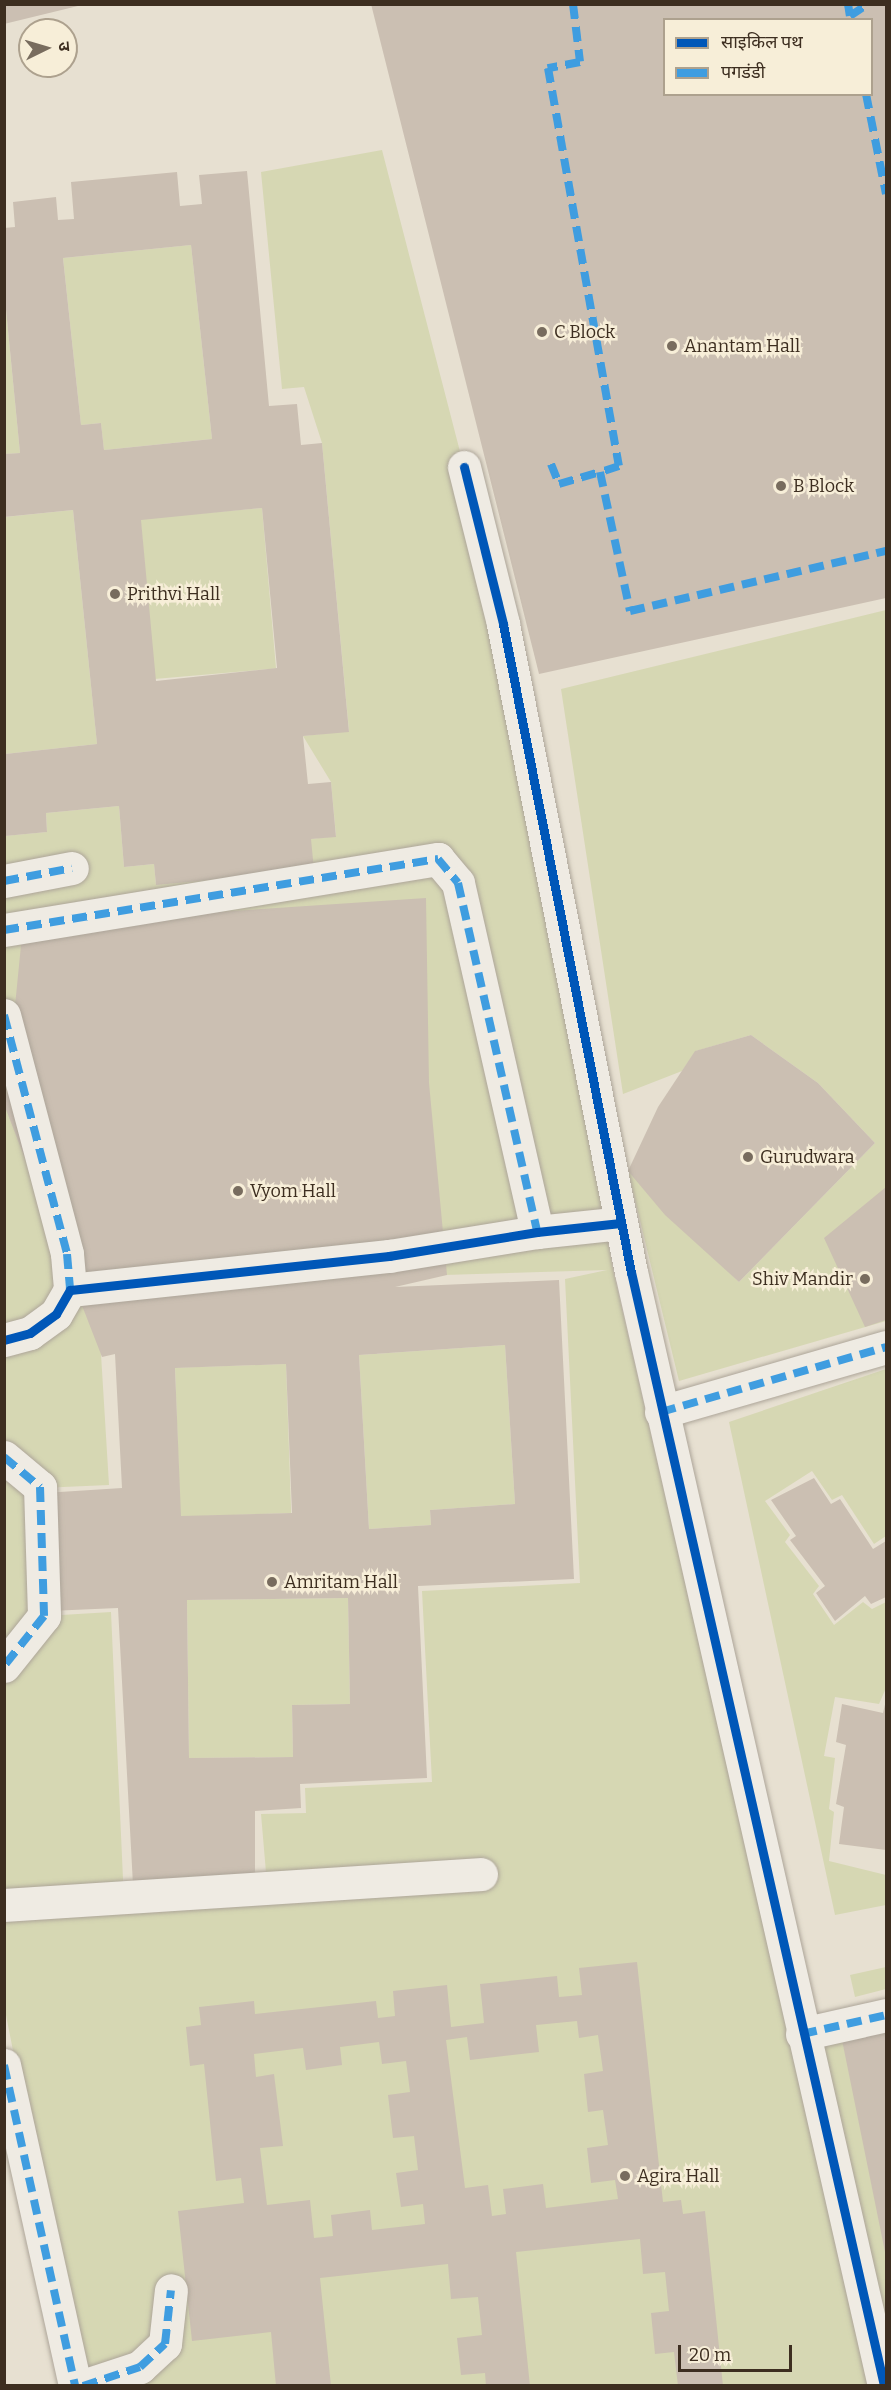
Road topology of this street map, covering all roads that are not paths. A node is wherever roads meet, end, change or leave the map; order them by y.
1 (464, 466) dead end
2 (72, 868) dead end
3 (4, 880) edge
4 (4, 930) edge
5 (4, 1015) edge
6 (621, 1223) junction
7 (537, 1232) junction
8 (70, 1290) junction
9 (4, 1340) edge
10 (886, 1347) edge
11 (662, 1412) junction
12 (4, 1457) edge
13 (4, 1666) edge
14 (481, 1874) dead end
15 (4, 1905) edge
16 (886, 2015) edge
17 (802, 2034) junction
18 (4, 2065) edge
19 (171, 2290) dead end
20 (75, 2385) edge
21 (83, 2385) edge
22 (884, 2385) edge

1 - 6 street
2 - 3 street
4 - 7 street
5 - 8 street
6 - 7 street
6 - 11 street
7 - 8 street
8 - 9 street
10 - 11 street
11 - 17 street
12 - 13 street
14 - 15 street
16 - 17 street
17 - 22 street
18 - 20 street
19 - 21 street

